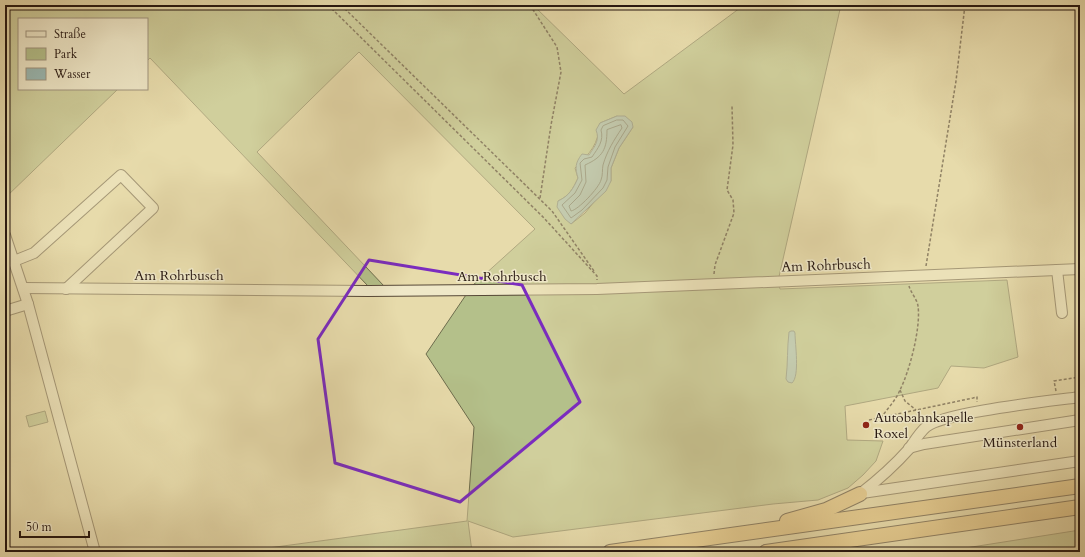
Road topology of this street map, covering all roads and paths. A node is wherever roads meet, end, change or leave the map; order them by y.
1 (328, 5) edge
2 (341, 5) edge
3 (530, 5) edge
4 (965, 5) edge
5 (732, 106) dead end
6 (540, 198) junction
7 (5, 235) edge
8 (14, 261) junction
9 (1080, 269) edge
10 (1058, 270) junction
11 (924, 275) junction
12 (597, 276) junction
13 (907, 276) junction
14 (712, 284) junction
15 (23, 288) junction
16 (66, 289) junction
17 (597, 289) junction
18 (28, 304) junction
19 (5, 311) edge
20 (1062, 313) dead end
21 (1080, 377) edge
22 (900, 390) junction
23 (1080, 397) edge
24 (1057, 400) junction
25 (917, 410) junction
26 (979, 412) junction
27 (881, 418) junction
28 (869, 420) dead end
29 (1080, 420) edge
30 (909, 448) junction
31 (1080, 461) edge
32 (1080, 486) edge
33 (860, 494) junction
34 (1080, 507) edge
35 (900, 533) junction
36 (730, 536) junction
37 (95, 552) edge
38 (610, 552) edge
39 (766, 552) edge
40 (834, 552) edge

1 - 12 path
2 - 6 path
3 - 6 path
4 - 11 path
5 - 14 path
6 - 12 path
7 - 8 street
8 - 15 street
8 - 16 street
9 - 10 street, Am Rohrbusch
10 - 11 street, Am Rohrbusch
10 - 20 street
11 - 13 street, Am Rohrbusch
12 - 17 path
13 - 14 street, Am Rohrbusch
13 - 22 path
14 - 17 street, Am Rohrbusch
15 - 16 street, Am Rohrbusch
15 - 18 street
16 - 17 street, Am Rohrbusch
18 - 19 street
18 - 37 street
21 - 24 path
22 - 25 path
22 - 27 path
23 - 24 street
24 - 26 street
25 - 26 path
25 - 27 path
26 - 30 street
27 - 28 path
29 - 30 street
30 - 33 street
31 - 33 street
32 - 36 highway
33 - 36 highway
34 - 35 highway
35 - 39 highway
35 - 40 highway
36 - 38 highway

